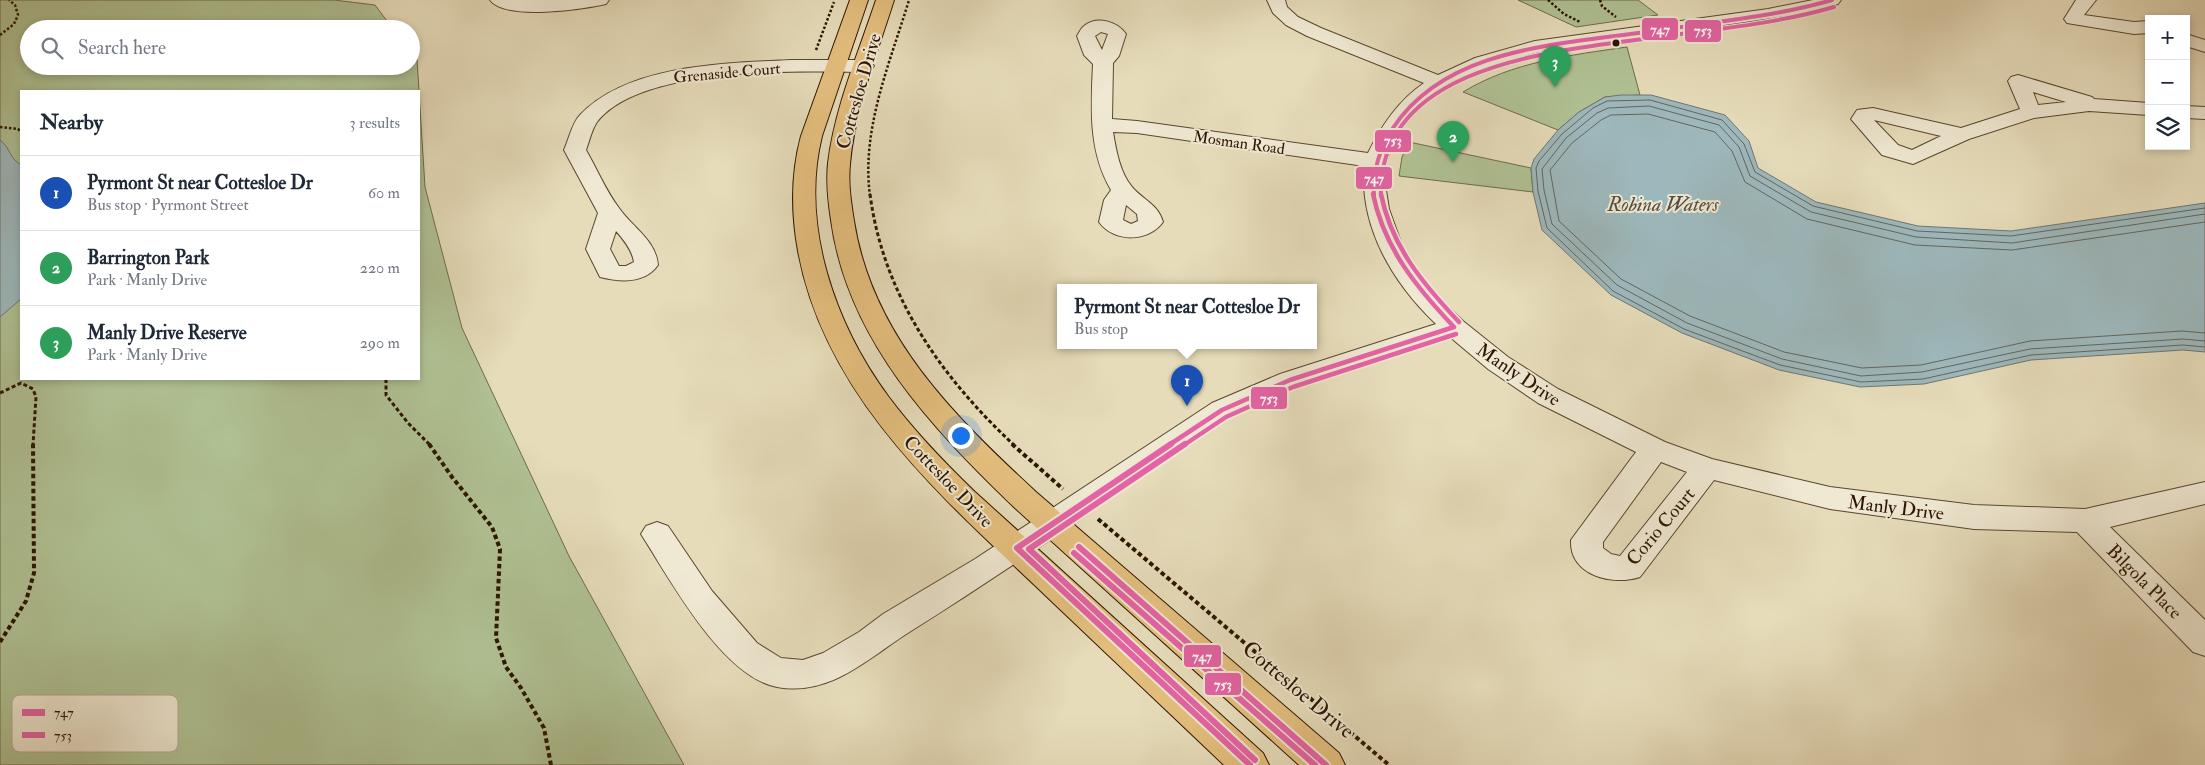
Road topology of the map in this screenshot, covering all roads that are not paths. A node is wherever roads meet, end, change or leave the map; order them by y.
1 (499, 0) edge
2 (600, 0) edge
3 (859, 0) edge
4 (885, 0) edge
5 (1276, 0) edge
6 (1746, 0) edge
7 (1832, 0) edge
8 (2099, 3) edge
9 (1768, 14) junction
10 (2145, 24) edge
11 (2145, 27) edge
12 (2190, 41) edge
13 (2205, 46) edge
14 (825, 60) junction
15 (1103, 62) dead end
16 (864, 66) junction
17 (1439, 82) junction
18 (2099, 106) junction
19 (2145, 109) edge
20 (2031, 112) junction
21 (2190, 112) edge
22 (2205, 113) edge
23 (1102, 125) junction
24 (1962, 135) dead end
25 (1375, 161) junction
26 (1122, 190) dead end
27 (610, 213) dead end
28 (1454, 327) junction
29 (1654, 448) junction
30 (1707, 468) junction
31 (2205, 493) edge
32 (2085, 521) junction
33 (1052, 524) junction
34 (657, 534) dead end
35 (1016, 548) junction
36 (2205, 642) edge
37 (1250, 765) edge
38 (1326, 765) edge

1 - 2 street
3 - 14 main road, Cottesloe Drive
4 - 16 main road, Cottesloe Drive
5 - 17 street
6 - 9 street
7 - 9 street, Manly Drive
8 - 10 street
8 - 11 street
9 - 17 street, Manly Drive
12 - 13 street
14 - 16 street, Grenaside Court
14 - 27 street, Grenaside Court
14 - 35 main road, Cottesloe Drive
15 - 23 street
16 - 33 main road, Cottesloe Drive
17 - 25 street, Manly Drive
18 - 19 street
18 - 20 street
18 - 20 street
20 - 24 street
21 - 22 street
23 - 25 street, Mosman Road
23 - 26 street
25 - 28 street, Manly Drive
28 - 29 street, Manly Drive
28 - 33 street
29 - 30 street, Manly Drive
29 - 30 street, Corio Court
30 - 32 street, Manly Drive
31 - 32 street, Manly Drive
32 - 36 street, Bilgola Place
33 - 35 street
33 - 38 main road, Cottesloe Drive
34 - 35 street
35 - 37 main road, Cottesloe Drive

